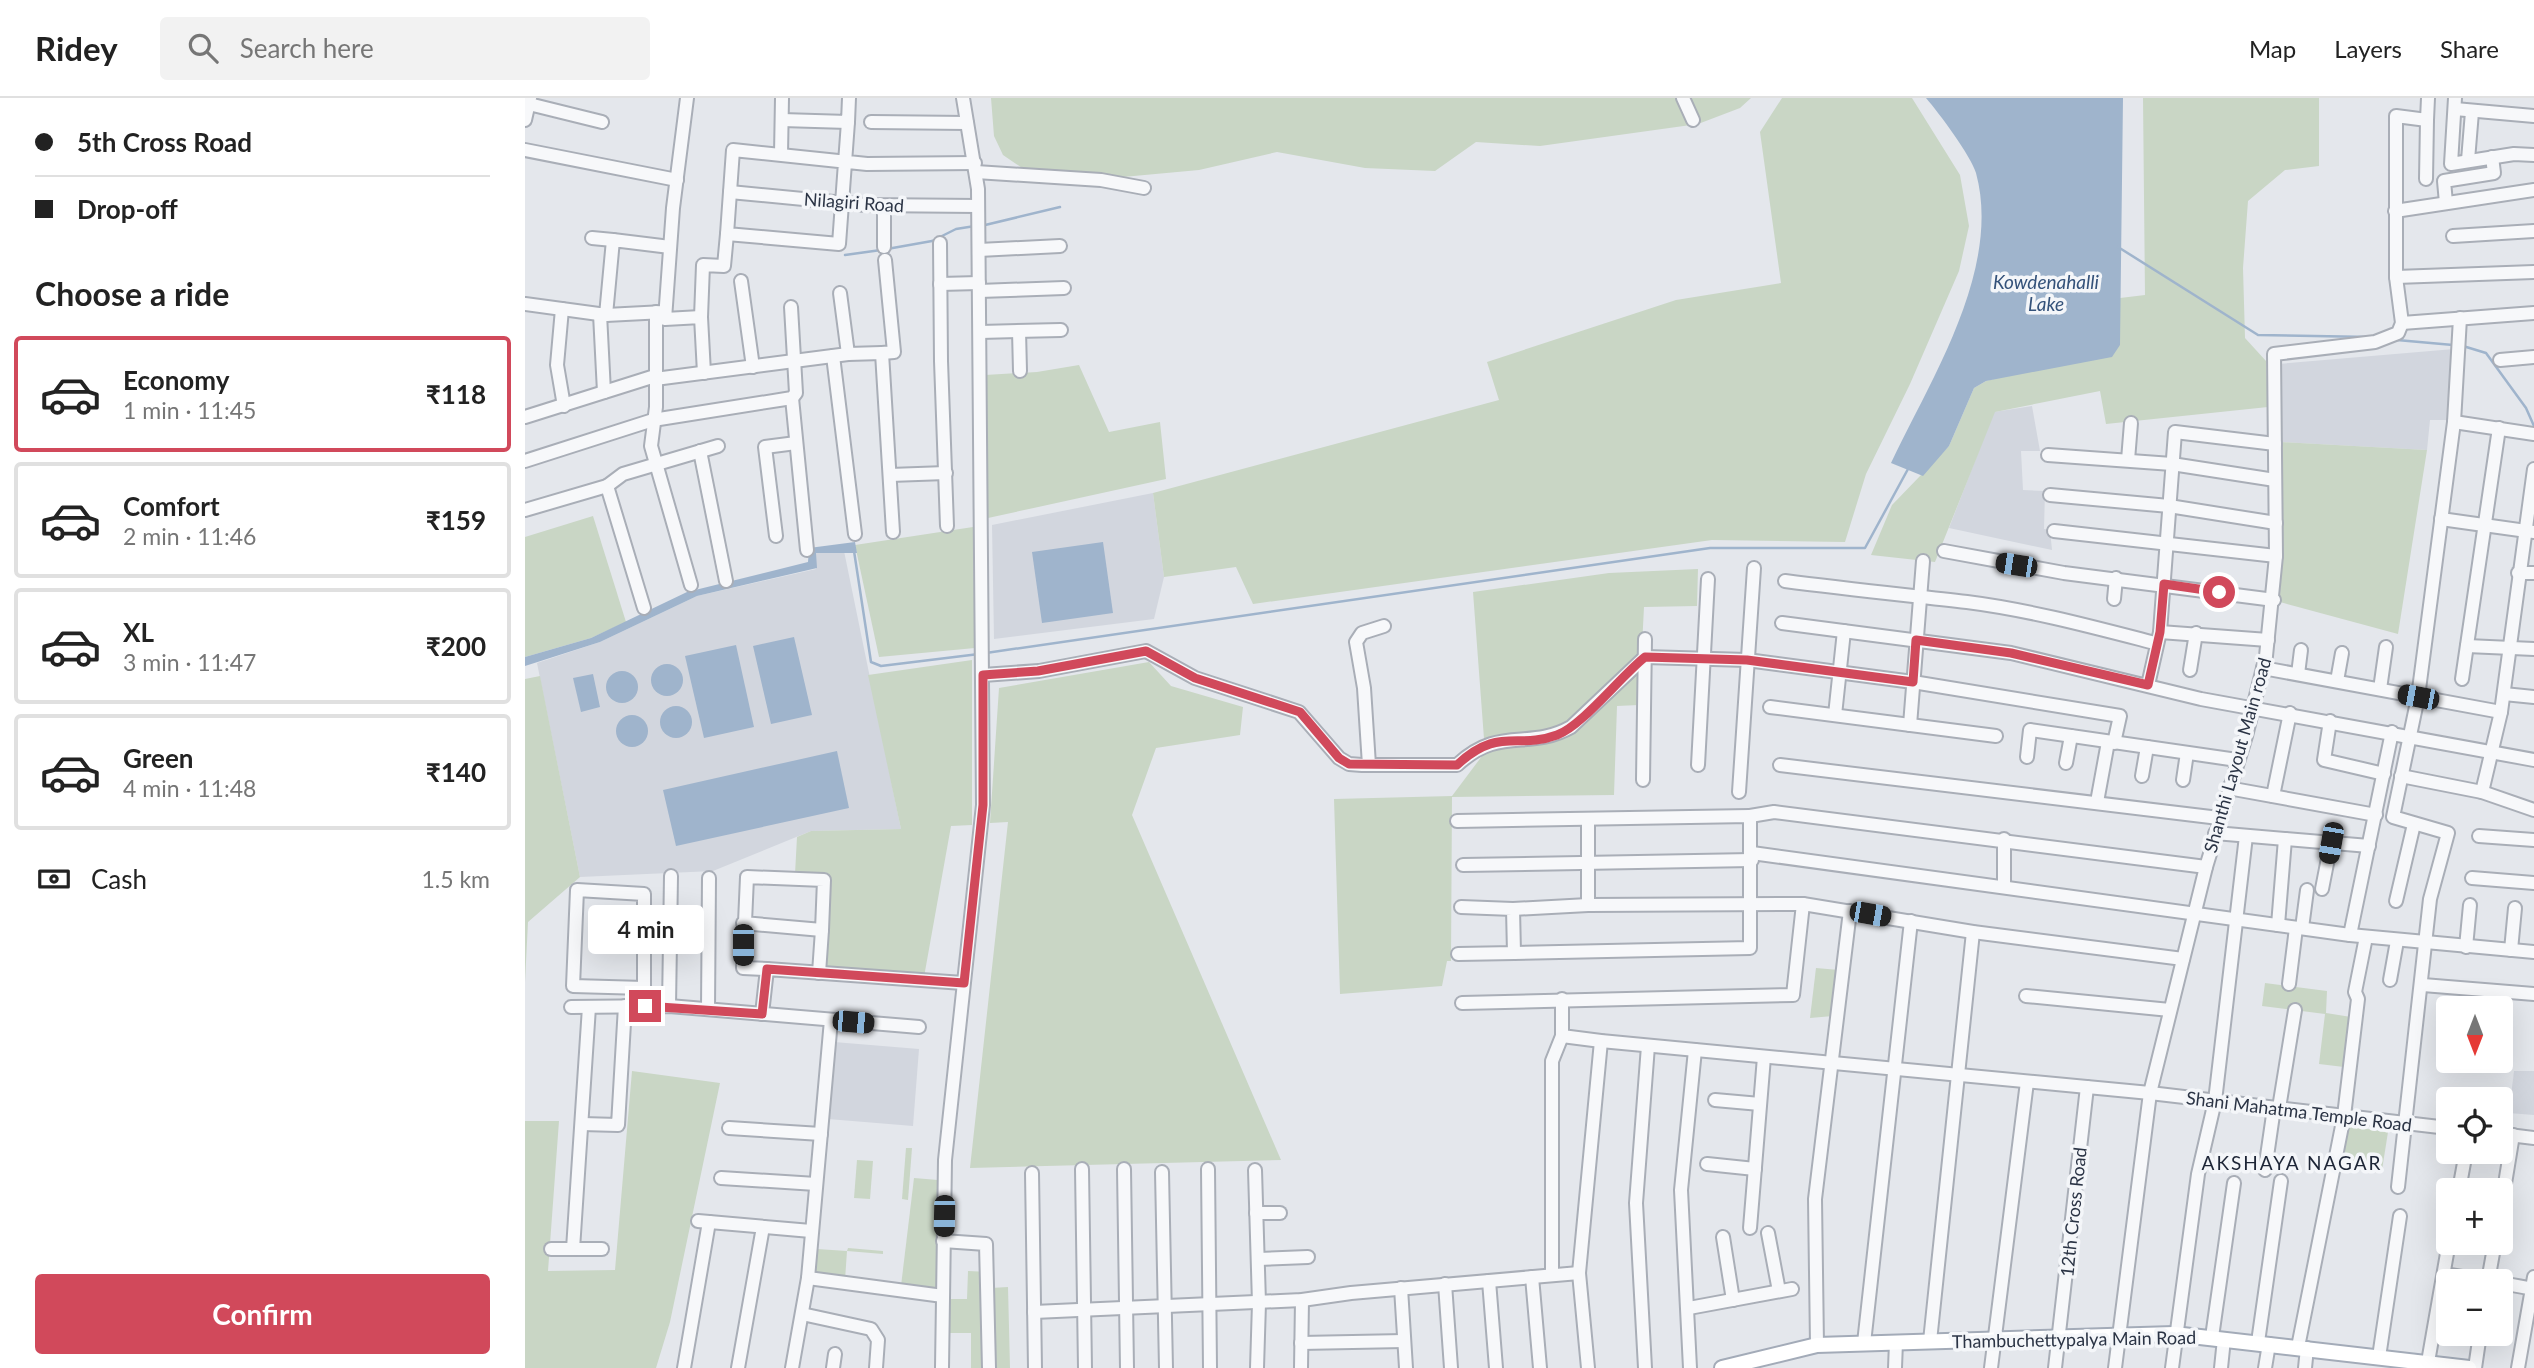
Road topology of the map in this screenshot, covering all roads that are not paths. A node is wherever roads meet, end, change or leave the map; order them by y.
1 (687, 98) edge
2 (782, 98) edge
3 (849, 98) edge
4 (963, 98) edge
5 (1683, 98) edge
6 (2428, 98) edge
7 (530, 101) edge
8 (2455, 104) edge
9 (2472, 112) junction
10 (2534, 116) edge
11 (525, 120) edge
12 (782, 120) junction
13 (1693, 120) dead end
14 (2427, 120) junction
15 (601, 122) dead end
16 (849, 122) junction
17 (871, 122) dead end
18 (967, 123) junction
19 (525, 150) edge
20 (781, 154) junction
21 (2534, 155) edge
22 (2493, 157) junction
23 (2468, 160) junction
24 (845, 161) junction
25 (976, 167) junction
26 (2426, 179) dead end
27 (677, 180) junction
28 (1144, 188) dead end
29 (2534, 190) edge
30 (730, 192) junction
31 (2447, 202) junction
32 (842, 203) junction
33 (884, 206) junction
34 (978, 206) junction
35 (2395, 211) junction
36 (2534, 231) edge
37 (727, 234) junction
38 (2453, 236) dead end
39 (593, 238) dead end
40 (613, 240) junction
41 (940, 243) dead end
42 (1060, 246) dead end
43 (670, 247) junction
44 (979, 250) junction
45 (2534, 272) edge
46 (2396, 277) junction
47 (741, 281) dead end
48 (940, 284) junction
49 (979, 287) junction
50 (1064, 288) dead end
51 (840, 293) dead end
52 (525, 304) edge
53 (791, 307) dead end
54 (562, 309) junction
55 (661, 312) junction
56 (2534, 313) edge
57 (603, 315) junction
58 (701, 317) junction
59 (2460, 318) junction
60 (2402, 323) junction
61 (1061, 330) dead end
62 (1019, 331) junction
63 (980, 332) junction
64 (883, 353) junction
65 (848, 354) junction
66 (833, 356) junction
67 (2534, 357) edge
68 (796, 360) junction
69 (2500, 360) dead end
70 (753, 367) junction
71 (1020, 371) dead end
72 (704, 373) junction
73 (655, 377) junction
74 (604, 392) junction
75 (792, 398) junction
76 (564, 406) junction
77 (525, 417) edge
78 (653, 420) junction
79 (2454, 422) junction
80 (2131, 424) dead end
81 (2499, 428) junction
82 (2534, 434) edge
83 (796, 443) junction
84 (2275, 444) junction
85 (718, 446) dead end
86 (699, 451) junction
87 (2048, 455) dead end
88 (2128, 460) junction
89 (525, 461) edge
90 (654, 464) junction
91 (2172, 464) junction
92 (2534, 469) edge
93 (946, 473) junction
94 (890, 475) junction
95 (2275, 480) junction
96 (607, 485) junction
97 (2050, 495) dead end
98 (2169, 506) junction
99 (525, 510) edge
100 (2441, 519) junction
101 (2276, 523) junction
102 (2484, 525) junction
103 (947, 526) dead end
104 (893, 531) dead end
105 (2054, 531) dead end
106 (2529, 532) edge
107 (855, 534) dead end
108 (776, 536) dead end
109 (2167, 544) junction
110 (807, 550) dead end
111 (1944, 551) dead end
112 (2276, 556) junction
113 (1923, 561) dead end
114 (1754, 568) dead end
115 (2518, 573) junction
116 (2534, 573) edge
117 (2116, 578) junction
118 (1708, 579) dead end
119 (726, 581) dead end
120 (1786, 582) dead end
121 (2164, 584) junction
122 (691, 585) dead end
123 (1918, 599) junction
124 (2114, 599) dead end
125 (2274, 600) junction
126 (644, 608) dead end
127 (1782, 624) dead end
128 (1384, 626) dead end
129 (1843, 631) junction
130 (2196, 633) junction
131 (2158, 637) junction
132 (1645, 639) dead end
133 (1916, 640) junction
134 (2269, 640) junction
135 (2467, 646) junction
136 (2386, 647) dead end
137 (2509, 648) junction
138 (2534, 649) edge
139 (2301, 650) dead end
140 (2342, 653) dead end
141 (1645, 657) junction
142 (1706, 657) junction
143 (1747, 660) junction
144 (2263, 668) junction
145 (2190, 670) dead end
146 (983, 671) junction
147 (1839, 673) junction
148 (2298, 674) junction
149 (2462, 679) dead end
150 (2337, 681) junction
151 (1913, 682) junction
152 (2148, 685) junction
153 (2380, 690) junction
154 (2504, 694) junction
155 (2418, 697) junction
156 (2534, 697) edge
157 (2252, 706) junction
158 (1770, 707) dead end
159 (2501, 712) junction
160 (2290, 713) junction
161 (1835, 715) junction
162 (2330, 721) junction
163 (1909, 725) junction
164 (2392, 732) junction
165 (1996, 736) dead end
166 (2071, 736) junction
167 (2411, 736) junction
168 (2111, 742) junction
169 (2147, 747) junction
170 (2493, 752) junction
171 (2187, 753) junction
172 (2027, 758) dead end
173 (2237, 760) junction
174 (2534, 760) edge
175 (2066, 763) dead end
176 (1369, 765) junction
177 (1698, 765) dead end
178 (1780, 765) dead end
179 (2384, 774) junction
180 (2142, 776) dead end
181 (2401, 776) junction
182 (1643, 780) dead end
183 (2183, 780) dead end
184 (2228, 788) junction
185 (1739, 792) dead end
186 (2482, 792) junction
187 (2273, 796) junction
188 (2097, 802) junction
189 (2534, 810) edge
190 (2376, 814) junction
191 (1750, 816) junction
192 (2219, 818) junction
193 (1588, 820) junction
194 (1457, 821) dead end
195 (2414, 824) junction
196 (2215, 833) junction
197 (2246, 836) junction
198 (2479, 836) dead end
199 (2004, 839) junction
200 (2285, 839) junction
201 (2534, 840) edge
202 (2331, 843) junction
203 (2369, 846) junction
204 (1752, 856) junction
205 (1588, 863) junction
206 (1463, 865) dead end
207 (2206, 867) junction
208 (670, 876) dead end
209 (709, 877) dead end
210 (2472, 878) dead end
211 (2534, 883) edge
212 (2004, 885) junction
213 (2322, 889) dead end
214 (2307, 890) dead end
215 (2396, 901) dead end
216 (1750, 903) junction
217 (1803, 904) junction
218 (1588, 905) junction
219 (2470, 905) dead end
220 (1461, 907) dead end
221 (2515, 908) dead end
222 (1513, 909) junction
223 (1850, 911) junction
224 (2194, 914) junction
225 (2234, 920) junction
226 (1911, 921) junction
227 (743, 923) junction
228 (2278, 925) junction
229 (2299, 928) junction
230 (822, 930) junction
231 (1973, 932) junction
232 (2350, 935) junction
233 (2366, 937) junction
234 (2397, 941) junction
235 (2427, 942) junction
236 (2466, 947) junction
237 (2511, 950) junction
238 (2534, 952) edge
239 (1514, 953) junction
240 (1458, 954) dead end
241 (2183, 959) junction
242 (767, 969) junction
243 (819, 973) junction
244 (2390, 980) dead end
245 (964, 983) junction
246 (2289, 984) dead end
247 (2423, 985) junction
248 (644, 988) junction
249 (2534, 994) edge
250 (2027, 996) dead end
251 (1562, 999) junction
252 (1462, 1003) dead end
253 (625, 1006) junction
254 (645, 1006) junction
255 (669, 1006) junction
256 (571, 1007) dead end
257 (589, 1007) junction
258 (708, 1009) junction
259 (2170, 1010) junction
260 (2295, 1010) dead end
261 (762, 1014) junction
262 (831, 1020) junction
263 (919, 1027) dead end
264 (1562, 1036) junction
265 (1601, 1041) junction
266 (1648, 1046) junction
267 (1695, 1050) junction
268 (1764, 1057) junction
269 (1829, 1063) junction
270 (1894, 1069) junction
271 (1958, 1075) junction
272 (2027, 1082) junction
273 (2087, 1087) junction
274 (2150, 1093) junction
275 (1715, 1100) dead end
276 (2215, 1101) junction
277 (1760, 1104) junction
278 (2277, 1108) junction
279 (2343, 1116) junction
280 (2406, 1123) junction
281 (582, 1124) junction
282 (2436, 1127) edge
283 (729, 1128) dead end
284 (821, 1134) junction
285 (2513, 1136) edge
286 (2534, 1138) edge
287 (1707, 1164) dead end
288 (1082, 1168) dead end
289 (1125, 1168) dead end
290 (1755, 1168) junction
291 (1208, 1169) dead end
292 (1255, 1170) dead end
293 (2265, 1170) dead end
294 (1162, 1172) dead end
295 (1033, 1173) dead end
296 (721, 1178) dead end
297 (2281, 1181) dead end
298 (2234, 1183) dead end
299 (815, 1184) junction
300 (2398, 1187) dead end
301 (1256, 1213) junction
302 (1280, 1213) dead end
303 (2400, 1216) dead end
304 (763, 1227) junction
305 (1750, 1228) dead end
306 (811, 1231) junction
307 (1769, 1233) dead end
308 (1723, 1237) dead end
309 (943, 1241) junction
310 (551, 1249) dead end
311 (573, 1249) junction
312 (602, 1249) dead end
313 (1308, 1256) dead end
314 (1258, 1259) junction
315 (1579, 1273) junction
316 (1552, 1275) junction
317 (1532, 1277) junction
318 (808, 1278) junction
319 (1489, 1281) junction
320 (1445, 1284) junction
321 (2513, 1284) edge
322 (2533, 1285) edge
323 (1401, 1288) junction
324 (943, 1296) junction
325 (1302, 1300) junction
326 (1733, 1300) junction
327 (1259, 1303) junction
328 (1209, 1306) junction
329 (1164, 1307) junction
330 (1126, 1308) junction
331 (1689, 1308) junction
332 (1084, 1310) junction
333 (1034, 1312) junction
334 (806, 1315) junction
335 (2436, 1318) edge
336 (2119, 1334) junction
337 (2174, 1334) junction
338 (2059, 1336) junction
339 (2218, 1338) junction
340 (1994, 1339) junction
341 (1404, 1340) junction
342 (1930, 1341) junction
343 (1896, 1342) junction
344 (1301, 1343) junction
345 (1864, 1343) junction
346 (2263, 1343) junction
347 (1817, 1345) junction
348 (2478, 1346) edge
349 (2302, 1348) junction
350 (835, 1354) dead end
351 (2379, 1357) junction
352 (2362, 1362) edge
353 (2428, 1362) junction
354 (2406, 1364) edge
355 (684, 1368) edge
356 (738, 1368) edge
357 (792, 1368) edge
358 (800, 1368) edge
359 (833, 1368) edge
360 (876, 1368) edge
361 (942, 1368) edge
362 (989, 1368) edge
363 (1035, 1368) edge
364 (1085, 1368) edge
365 (1127, 1368) edge
366 (1166, 1368) edge
367 (1210, 1368) edge
368 (1257, 1368) edge
369 (1301, 1368) edge
370 (1406, 1368) edge
371 (1451, 1368) edge
372 (1496, 1368) edge
373 (1540, 1368) edge
374 (1588, 1368) edge
375 (1645, 1368) edge
376 (1690, 1368) edge
377 (1722, 1368) edge
378 (1895, 1368) edge
379 (1991, 1368) edge
380 (2055, 1368) edge
381 (2115, 1368) edge
382 (2172, 1368) edge
383 (2221, 1368) edge
384 (2266, 1368) edge
385 (2305, 1368) edge
386 (2469, 1368) edge
387 (2475, 1368) edge
388 (2518, 1368) edge

1 - 27 street
2 - 12 street
3 - 16 street
4 - 18 street
5 - 13 street
6 - 14 street
7 - 11 street
7 - 15 street
8 - 9 street
8 - 23 street
9 - 10 street
9 - 23 street
12 - 16 street
12 - 20 street
14 - 26 street
14 - 35 street
16 - 24 street
17 - 18 street
18 - 25 street
19 - 27 street
20 - 24 street
20 - 30 street
21 - 22 street
22 - 23 street
22 - 31 street
24 - 25 street
24 - 32 street
25 - 28 street
25 - 34 street
27 - 43 street
29 - 31 street
30 - 32 street, Nilagiri Road
30 - 37 street
31 - 35 street
32 - 33 street, Nilagiri Road
32 - 37 street
33 - 34 street, Nilagiri Road
33 - 64 street
34 - 44 street
35 - 46 street
36 - 38 street
37 - 58 street
39 - 40 street
40 - 43 street
40 - 57 street
41 - 48 street
42 - 44 street
43 - 55 street
44 - 49 street
45 - 46 street
46 - 60 street
47 - 70 street
48 - 49 street
48 - 93 street
49 - 50 street
49 - 63 street
51 - 65 street
52 - 54 street
53 - 68 street
54 - 57 street
54 - 76 street
55 - 57 street
55 - 58 street
55 - 73 street
56 - 59 street
57 - 74 street
58 - 72 street
59 - 60 street
59 - 79 street
60 - 84 street, Shanthi Layout Main road
61 - 62 street
62 - 63 street
62 - 71 street
63 - 146 street
64 - 65 street
64 - 94 street
65 - 66 street
66 - 68 street
66 - 107 street
67 - 69 street
68 - 70 street
68 - 75 street
70 - 72 street
72 - 73 street
73 - 74 street
73 - 78 street
74 - 76 street
75 - 78 street
75 - 83 street
76 - 77 street
78 - 89 street
78 - 90 street
79 - 81 street
79 - 100 street
80 - 88 street
81 - 82 street
81 - 102 street
83 - 108 street
83 - 110 street
84 - 91 street
84 - 95 street, Shanthi Layout Main road
85 - 86 street
86 - 90 street
86 - 119 street
87 - 88 street
88 - 91 street
90 - 96 street
90 - 122 street
91 - 95 street
91 - 98 street
92 - 106 street
93 - 94 street
93 - 103 street
94 - 104 street
95 - 101 street, Shanthi Layout Main road
96 - 99 street
96 - 126 street
97 - 98 street
98 - 101 street
98 - 109 street
100 - 102 street
100 - 155 street
101 - 112 street, Shanthi Layout Main road
102 - 106 street
102 - 135 street
105 - 109 street
106 - 115 street
109 - 112 street
109 - 121 street
111 - 117 street
112 - 125 street, Shanthi Layout Main road
113 - 123 street
114 - 143 street
115 - 116 street
115 - 137 street
117 - 121 street
117 - 124 street
118 - 142 street
120 - 123 street
121 - 125 street
121 - 131 street
123 - 131 street
123 - 133 street
125 - 134 street, Shanthi Layout Main road
127 - 129 street
128 - 176 street
129 - 133 street
129 - 147 street
130 - 131 street
130 - 134 street
130 - 145 street
131 - 152 street
132 - 141 street
133 - 151 street
133 - 152 street
134 - 144 street, Shanthi Layout Main road
135 - 137 street
135 - 149 street
136 - 153 street
137 - 138 street
137 - 154 street
139 - 148 street
140 - 150 street
141 - 142 street
141 - 176 street
141 - 182 street
142 - 143 street
142 - 177 street
143 - 147 street
143 - 185 street
144 - 148 street
144 - 157 street, Shanthi Layout Main road
146 - 176 street
146 - 245 street
147 - 151 street
147 - 161 street
148 - 150 street
150 - 153 street
151 - 163 street
151 - 168 street
152 - 157 street
153 - 155 street
154 - 156 street
154 - 159 street
155 - 159 street
155 - 167 street
157 - 160 street
157 - 173 street, Shanthi Layout Main road
158 - 161 street
159 - 170 street
160 - 162 street
160 - 187 street
161 - 163 street
162 - 164 street
162 - 179 street
163 - 165 street
164 - 167 street
164 - 179 street
166 - 168 street
166 - 172 street
166 - 175 street
167 - 170 street
167 - 181 street
168 - 169 street
168 - 188 street
169 - 171 street
169 - 180 street
170 - 174 street
170 - 186 street
171 - 173 street
171 - 183 street
173 - 184 street, Shanthi Layout Main road
178 - 188 street
179 - 190 street
181 - 186 street
181 - 195 street
184 - 187 street
184 - 192 street, Shanthi Layout Main road
186 - 189 street
187 - 190 street
188 - 192 street
190 - 203 street
191 - 193 street
191 - 199 street
191 - 204 street
192 - 196 street, Shanthi Layout Main road
193 - 194 street
193 - 205 street
195 - 215 street
195 - 235 street
196 - 197 street
196 - 207 street, Shanthi Layout Main road
197 - 200 street
197 - 225 street
198 - 201 street
199 - 207 street
199 - 212 street
200 - 202 street
200 - 228 street
202 - 203 street
202 - 213 street
203 - 232 street
204 - 205 street
204 - 212 street
204 - 216 street
205 - 206 street
205 - 218 street
207 - 224 street, Shanthi Layout Main road
208 - 255 street
209 - 258 street
210 - 211 street
212 - 224 street
214 - 229 street
216 - 217 street
216 - 218 street
216 - 239 street
217 - 223 street
217 - 251 street
218 - 222 street
219 - 236 street
220 - 222 street
221 - 237 street
222 - 239 street
223 - 226 street
223 - 269 street
224 - 225 street
224 - 241 street, Shanthi Layout Main road
225 - 228 street
225 - 276 street
226 - 231 street
226 - 270 street
227 - 230 street
227 - 230 street
227 - 242 street
228 - 229 street
229 - 232 street
229 - 246 street
230 - 243 street
231 - 241 street
231 - 271 street
232 - 233 street
233 - 234 street
233 - 279 street
234 - 235 street
234 - 244 street
235 - 236 street
235 - 247 street
236 - 237 street
237 - 238 street
239 - 240 street
241 - 259 street, Shanthi Layout Main road
242 - 243 street
242 - 261 street
243 - 245 street
245 - 309 street
247 - 249 street
247 - 280 street
248 - 248 street
248 - 254 street
250 - 259 street
251 - 252 street
251 - 264 street
253 - 254 street
253 - 257 street
253 - 281 street
254 - 255 street
255 - 258 street
256 - 257 street
257 - 281 street
258 - 261 street
259 - 274 street, Shanthi Layout Main road
260 - 278 street
261 - 262 street
262 - 263 street
262 - 284 street
264 - 265 street, Shani Mahatma Temple Road
264 - 316 street
265 - 266 street, Shani Mahatma Temple Road
265 - 315 street
266 - 267 street, Shani Mahatma Temple Road
266 - 375 street
267 - 268 street, Shani Mahatma Temple Road
267 - 331 street
268 - 269 street, Shani Mahatma Temple Road
268 - 277 street
269 - 270 street, Shani Mahatma Temple Road
269 - 347 street
270 - 271 street, Shani Mahatma Temple Road
270 - 345 street
271 - 272 street, Shani Mahatma Temple Road
271 - 342 street
272 - 273 street, Shani Mahatma Temple Road
272 - 340 street
273 - 274 street, Shani Mahatma Temple Road
273 - 338 street, 12th Cross Road
274 - 276 street, Shani Mahatma Temple Road
274 - 336 street, Shanthi Layout Main road
275 - 277 street
276 - 278 street, Shani Mahatma Temple Road
276 - 337 street
277 - 290 street
278 - 279 street, Shani Mahatma Temple Road
278 - 293 street
279 - 280 street, Shani Mahatma Temple Road
279 - 349 street
280 - 282 street, Shani Mahatma Temple Road
280 - 300 street
281 - 311 street
283 - 284 street
284 - 299 street
285 - 286 street
287 - 290 street
288 - 332 street
289 - 330 street
290 - 305 street
291 - 328 street
292 - 301 street
294 - 329 street
295 - 333 street
296 - 299 street
297 - 346 street
298 - 339 street
299 - 306 street
301 - 302 street
301 - 314 street
303 - 351 street
304 - 306 street
304 - 355 street
304 - 356 street
306 - 318 street
307 - 326 street
308 - 326 street
309 - 324 street
309 - 362 street
310 - 311 street
311 - 312 street
313 - 314 street
314 - 327 street
315 - 316 street
315 - 374 street
316 - 317 street
317 - 319 street
317 - 373 street
318 - 324 street
318 - 334 street
319 - 320 street
319 - 372 street
320 - 323 street
320 - 371 street
321 - 322 street
322 - 388 street
323 - 325 street
323 - 341 street
324 - 361 street
325 - 327 street
325 - 344 street
326 - 331 street
327 - 328 street
327 - 368 street
328 - 329 street
328 - 367 street
329 - 330 street
329 - 366 street
330 - 332 street
330 - 365 street
331 - 376 street
332 - 333 street
332 - 364 street
333 - 363 street
334 - 357 street
334 - 358 street
334 - 360 street
335 - 353 street
336 - 337 main road, Thambuchettypalya Main Road
336 - 338 main road, Thambuchettypalya Main Road
336 - 381 street, Shanthi Layout Main road
337 - 339 main road, Thambuchettypalya Main Road
337 - 382 street
338 - 340 main road, Thambuchettypalya Main Road
338 - 380 street, 12th Cross Road
339 - 346 main road, Thambuchettypalya Main Road
339 - 383 street
340 - 342 main road, Thambuchettypalya Main Road
340 - 379 street
341 - 344 street
341 - 370 street
342 - 343 main road, Thambuchettypalya Main Road
343 - 345 main road, Thambuchettypalya Main Road
343 - 378 street
344 - 369 street
345 - 347 main road, Thambuchettypalya Main Road
346 - 349 main road, Thambuchettypalya Main Road
346 - 384 street
347 - 377 main road, Thambuchettypalya Main Road
348 - 387 street
349 - 352 main road, Thambuchettypalya Main Road
349 - 385 street
350 - 359 street
351 - 352 main road, Thambuchettypalya Main Road
351 - 354 main road, Thambuchettypalya Main Road
353 - 354 main road, Thambuchettypalya Main Road
353 - 386 main road, Thambuchettypalya Main Road

